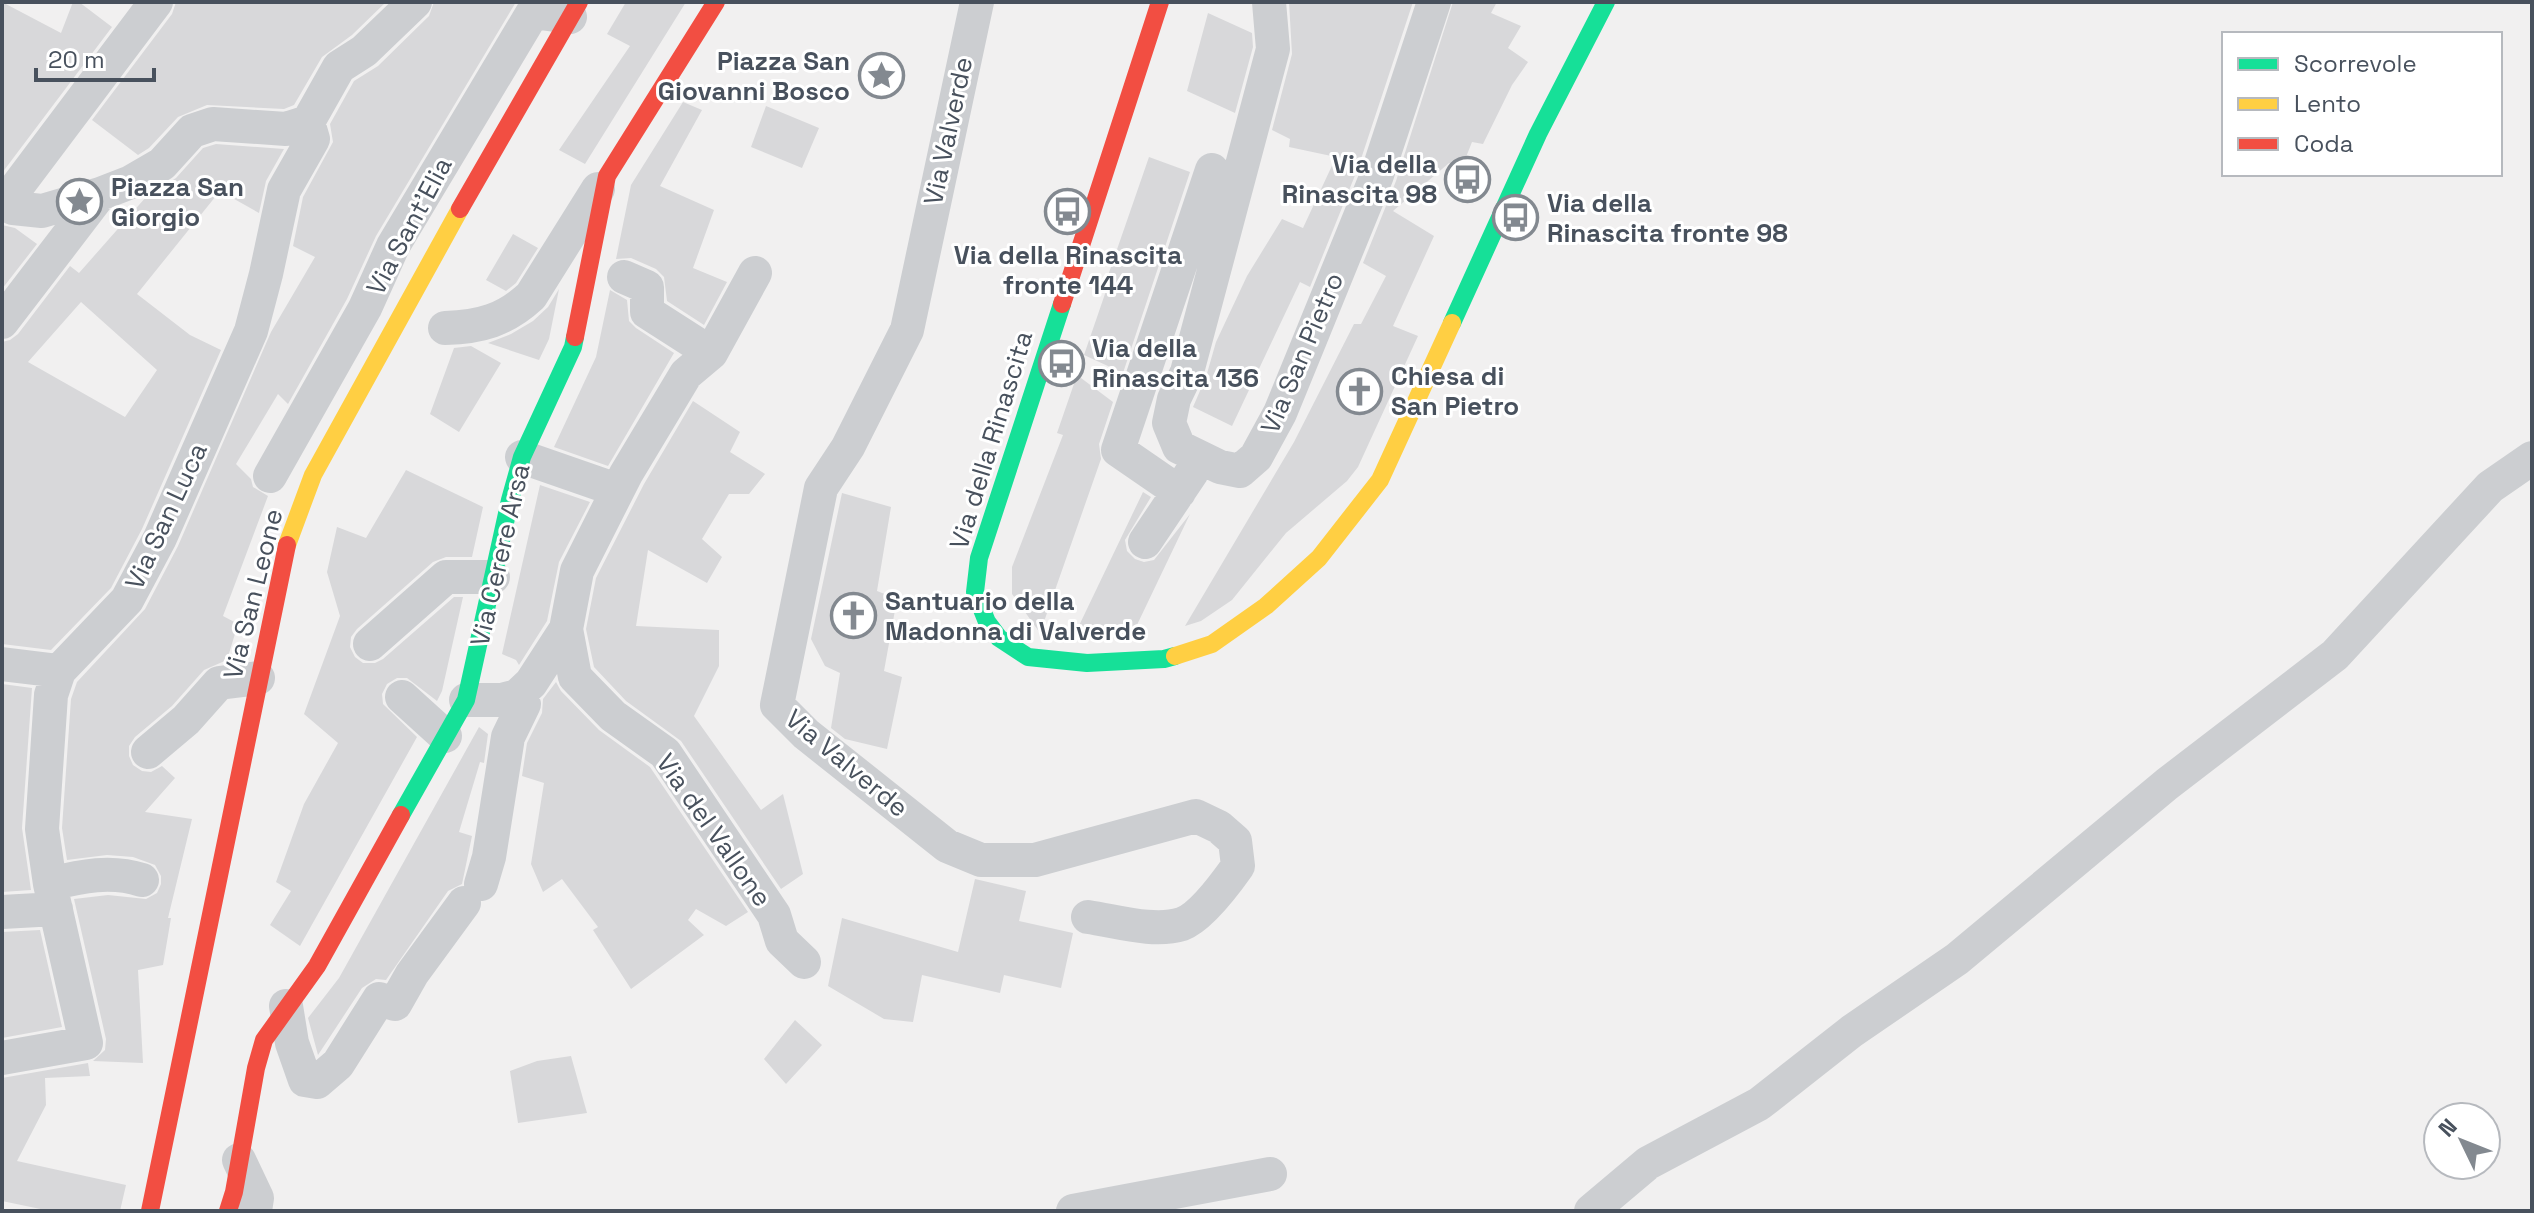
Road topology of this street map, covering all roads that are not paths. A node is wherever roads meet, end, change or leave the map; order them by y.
1 (156, 2) edge
2 (415, 2) edge
3 (716, 2) edge
4 (977, 2) edge
5 (1160, 2) edge
6 (1269, 2) edge
7 (1434, 2) edge
8 (1606, 2) edge
9 (574, 10) edge
10 (308, 122) junction
11 (1212, 170) dead end
12 (607, 176) junction
13 (100, 194) junction
14 (6, 205) edge
15 (606, 269) junction
16 (755, 273) dead end
17 (2, 322) edge
18 (445, 328) dead end
19 (711, 353) junction
20 (522, 457) junction
21 (2532, 458) edge
22 (1201, 459) junction
23 (270, 476) dead end
24 (617, 490) junction
25 (1179, 492) junction
26 (1145, 542) dead end
27 (493, 577) junction
28 (566, 629) junction
29 (370, 644) dead end
30 (2, 664) edge
31 (59, 671) junction
32 (258, 678) junction
33 (517, 696) junction
34 (402, 697) dead end
35 (466, 700) junction
36 (445, 736) junction
37 (148, 752) dead end
38 (142, 880) dead end
39 (53, 897) junction
40 (2, 912) edge
41 (1088, 917) dead end
42 (804, 962) dead end
43 (286, 1006) junction
44 (2, 1058) edge
45 (239, 1160) junction
46 (1270, 1174) dead end
47 (150, 1211) edge
48 (228, 1211) edge
49 (255, 1211) edge
50 (1073, 1211) edge
51 (1591, 1211) edge

1 - 14 street
2 - 10 street
3 - 12 street, Via Cerere Arsa
4 - 41 street, Via Valverde
5 - 8 street, Via della Rinascita
6 - 22 street, Via San Pietro
7 - 22 street, Via San Pietro
9 - 23 street, Via Sant'Elia
9 - 32 street, Via San Leone
10 - 13 street
10 - 31 street, Via San Luca
11 - 25 street
12 - 15 street, Via Cerere Arsa
12 - 18 street
13 - 14 street
13 - 17 street
15 - 19 street
15 - 20 street, Via Cerere Arsa
16 - 19 street, Via del Vallone
19 - 24 street, Via del Vallone
20 - 24 street
20 - 27 street, Via Cerere Arsa
21 - 51 street
22 - 25 street
24 - 28 street, Via del Vallone
25 - 26 street
27 - 29 street
27 - 35 street, Via Cerere Arsa
28 - 33 street, Via del Vallone
28 - 42 street, Via del Vallone
30 - 31 street
31 - 39 street
32 - 37 street
32 - 47 street, Via San Leone
33 - 35 street
33 - 43 street
34 - 36 street
35 - 36 street, Via Cerere Arsa
36 - 43 street, Via Cerere Arsa
38 - 39 street
39 - 40 street
39 - 44 street
43 - 45 street, Via Cerere Arsa
45 - 48 street, Via Cerere Arsa
45 - 49 street
46 - 50 street

